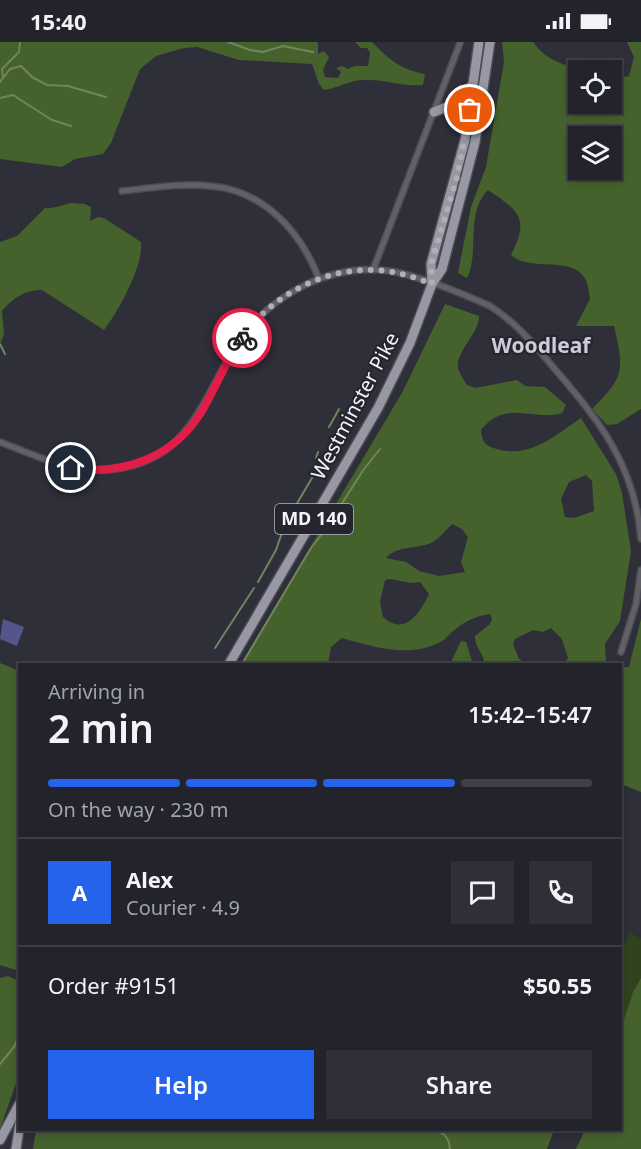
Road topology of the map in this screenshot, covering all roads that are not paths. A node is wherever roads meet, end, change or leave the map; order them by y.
1 (479, 42) edge
2 (490, 42) edge
3 (460, 43) edge
4 (474, 83) junction
5 (434, 112) junction
6 (122, 190) dead end
7 (373, 270) junction
8 (320, 279) junction
9 (432, 284) junction
10 (0, 442) edge
11 (641, 539) edge
12 (641, 570) edge
13 (621, 652) dead end
14 (230, 663) edge
15 (18, 1107) edge
16 (19, 1131) edge
17 (0, 1140) edge
18 (16, 1149) edge

1 - 4 highway, Westminster Pike / MD 140
2 - 9 highway, Westminster Pike / MD 140
3 - 5 street
4 - 5 highway
4 - 9 highway, Westminster Pike / MD 140
5 - 7 street
6 - 8 street
7 - 8 street
7 - 9 street
8 - 10 street
9 - 11 street
9 - 14 highway, Westminster Pike / MD 140
12 - 13 street
15 - 17 highway
16 - 18 highway

